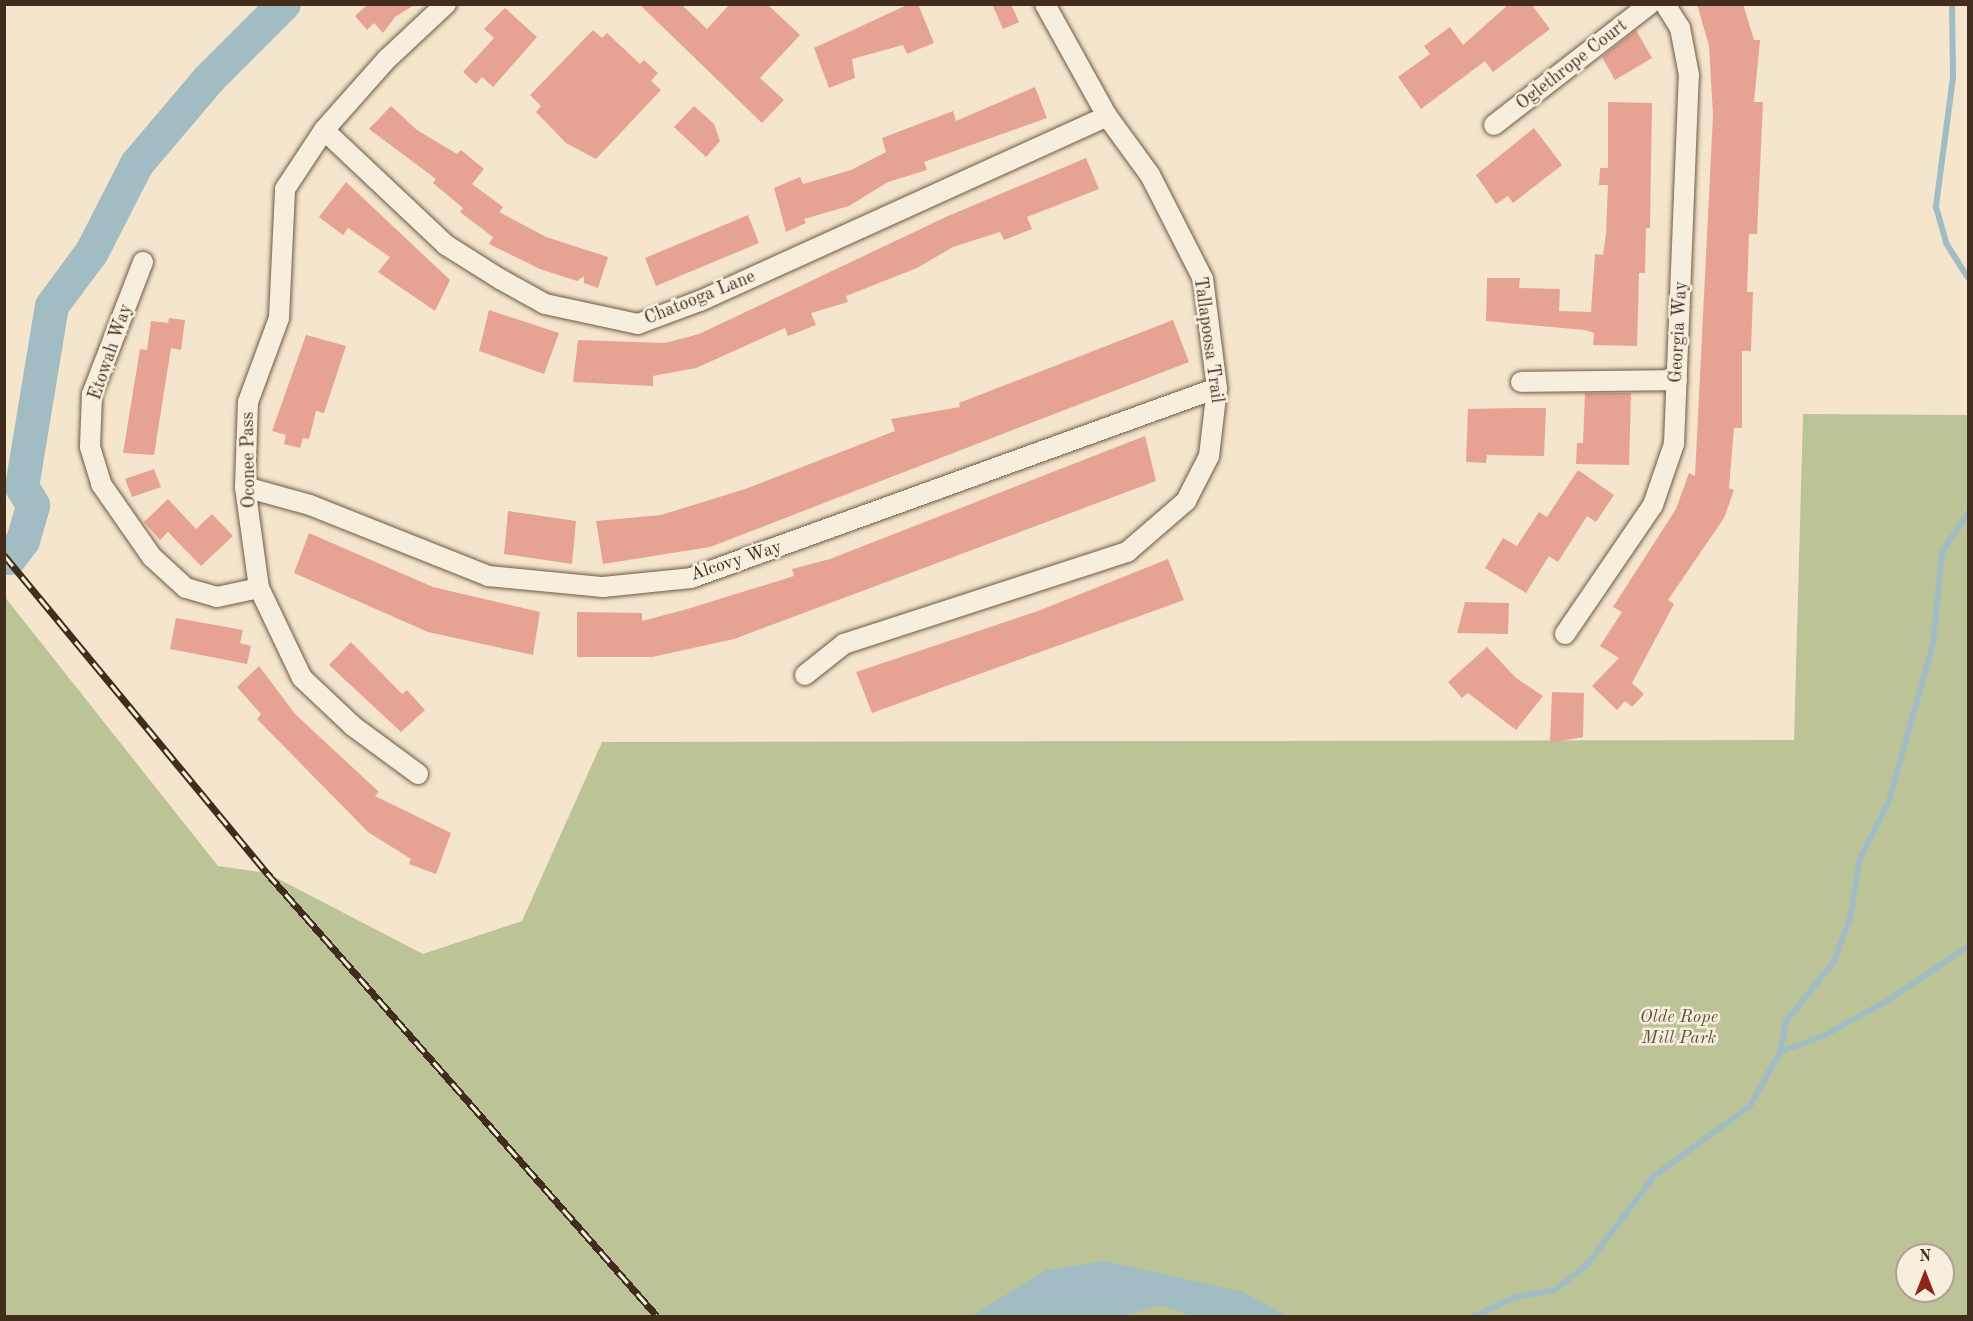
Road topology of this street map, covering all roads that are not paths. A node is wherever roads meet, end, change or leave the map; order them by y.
1 (447, 4) edge
2 (1045, 4) edge
3 (1650, 4) edge
4 (1665, 4) edge
5 (1107, 116) junction
6 (1494, 124) dead end
7 (324, 130) junction
8 (143, 262) dead end
9 (1677, 380) junction
10 (1521, 382) dead end
11 (1218, 388) junction
12 (245, 487) junction
13 (259, 588) junction
14 (1565, 634) dead end
15 (805, 675) dead end
16 (418, 774) dead end

1 - 7 street, Oconee Pass
2 - 5 street, Tallapoosa Trail
3 - 6 street, Oglethrope Court
4 - 9 street, Georgia Way
5 - 7 street, Chatooga Lane
5 - 11 street, Tallapoosa Trail
7 - 12 street, Oconee Pass
8 - 13 street, Etowah Way
9 - 10 street
9 - 14 street, Georgia Way
11 - 12 street, Alcovy Way
11 - 15 street, Tallapoosa Trail
12 - 13 street, Oconee Pass
13 - 16 street, Oconee Pass

